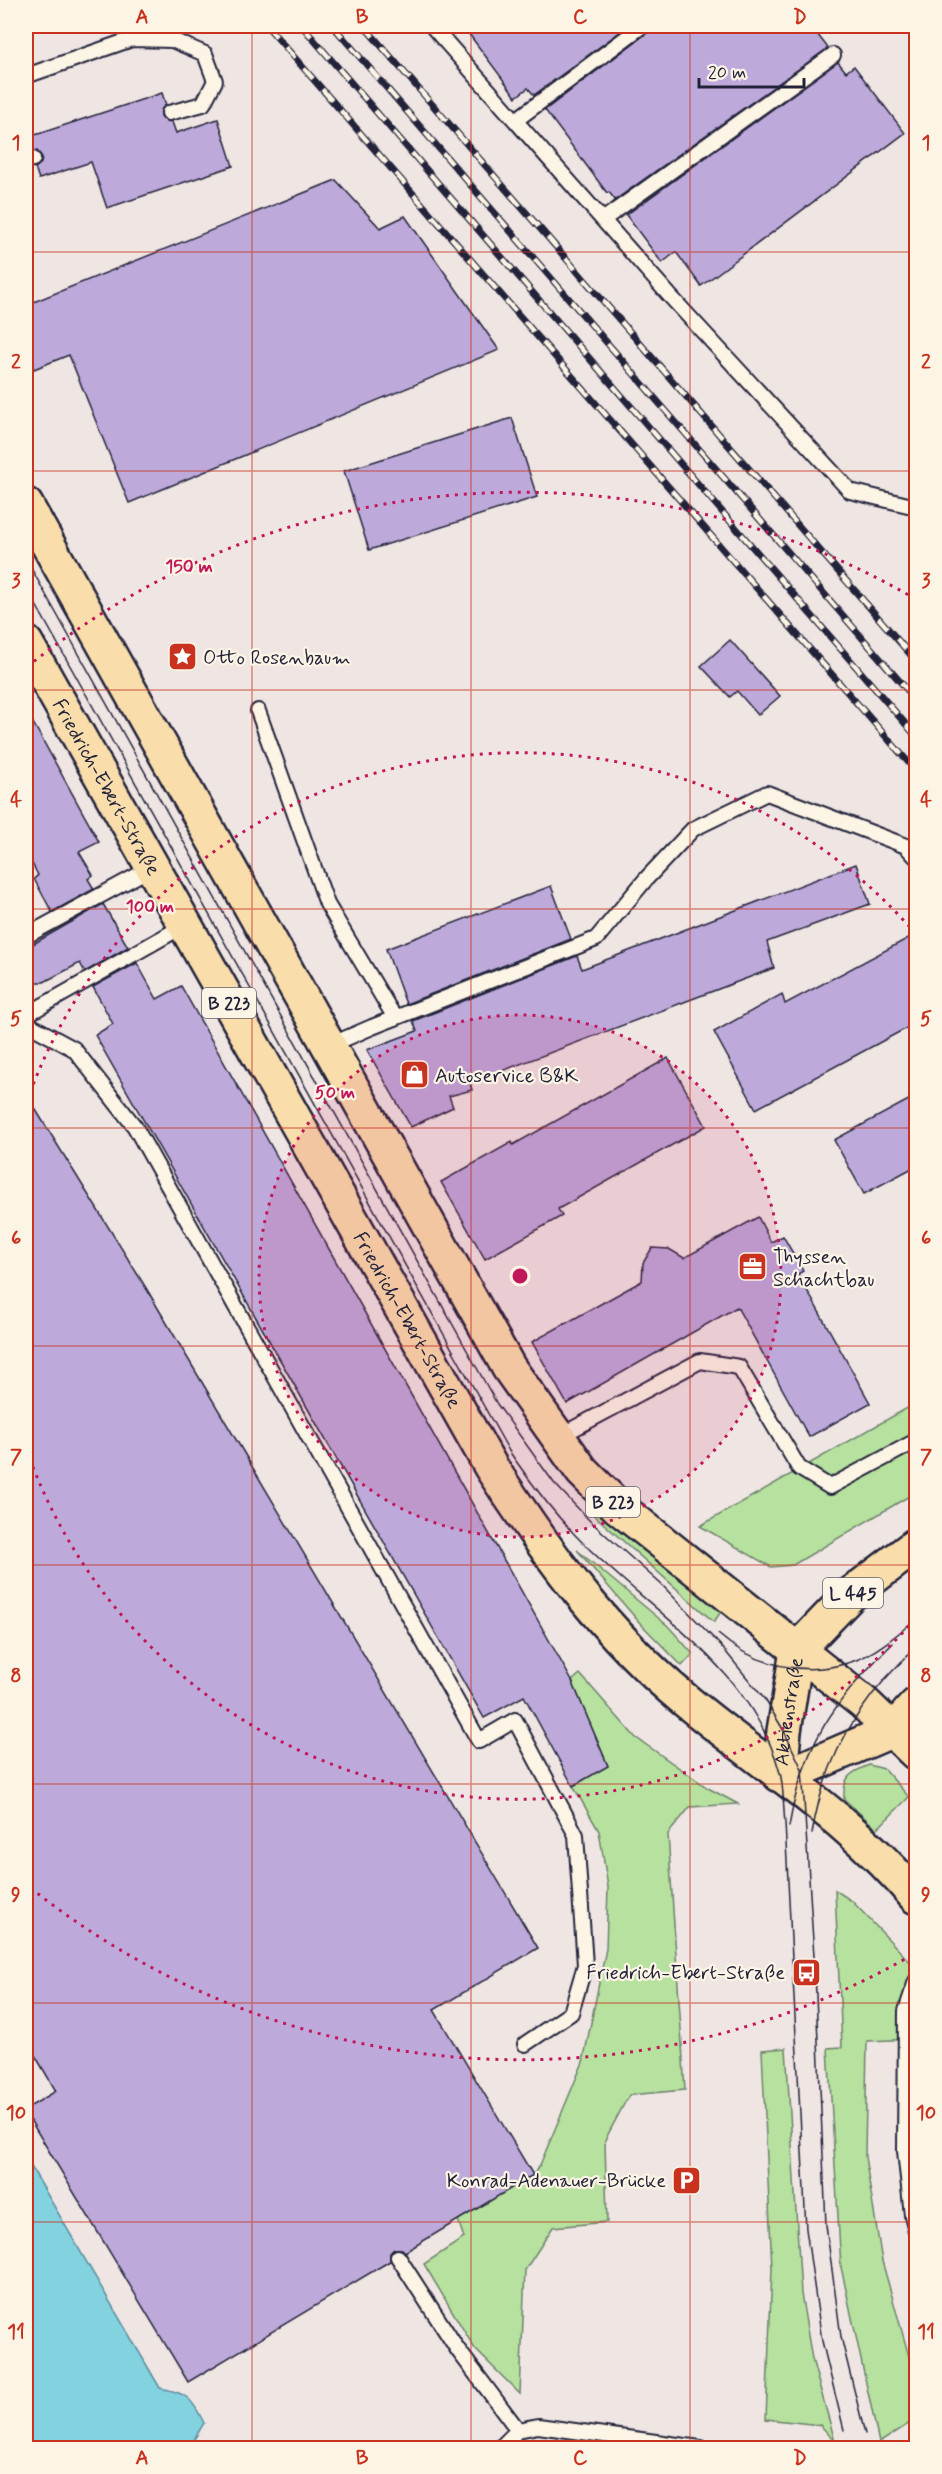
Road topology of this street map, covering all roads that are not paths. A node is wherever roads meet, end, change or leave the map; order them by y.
1 (432, 26) edge
2 (642, 26) edge
3 (833, 55) dead end
4 (26, 76) edge
5 (169, 114) dead end
6 (516, 120) junction
7 (604, 219) junction
8 (26, 505) edge
9 (916, 507) edge
10 (26, 643) edge
11 (258, 711) dead end
12 (916, 857) edge
13 (151, 868) junction
14 (185, 925) junction
15 (26, 936) edge
16 (26, 1015) edge
17 (395, 1018) junction
18 (26, 1023) edge
19 (328, 1046) junction
20 (558, 1437) junction
21 (916, 1441) edge
22 (916, 1545) edge
23 (797, 1650) junction
24 (916, 1705) edge
25 (893, 1730) junction
26 (916, 1753) edge
27 (780, 1775) junction
28 (916, 1897) edge
29 (916, 1981) edge
30 (525, 2044) dead end
31 (916, 2231) edge
32 (398, 2256) dead end
33 (518, 2430) junction
34 (500, 2448) edge
35 (700, 2448) edge

1 - 6 lane
2 - 6 lane
3 - 7 lane
4 - 5 lane
6 - 7 lane
7 - 9 lane
8 - 19 main road, B 223
10 - 13 main road, Friedrich-Ebert-Straße / B 223
11 - 17 lane
12 - 17 lane
13 - 14 main road, Friedrich-Ebert-Straße / B 223
13 - 15 lane
14 - 16 lane
14 - 27 main road, Friedrich-Ebert-Straße / B 223
17 - 19 lane
18 - 30 lane
19 - 20 main road, B 223
20 - 21 lane
20 - 23 main road, B 223
22 - 23 main road, Aktienstraße / L 445
23 - 25 main road, B 223
23 - 27 main road, Aktienstraße
24 - 25 main road, Aktienstraße
25 - 26 main road, B 223
25 - 27 main road, Aktienstraße
27 - 28 main road, Friedrich-Ebert-Straße / B 223
29 - 31 lane
32 - 33 lane
33 - 34 lane
33 - 35 lane

